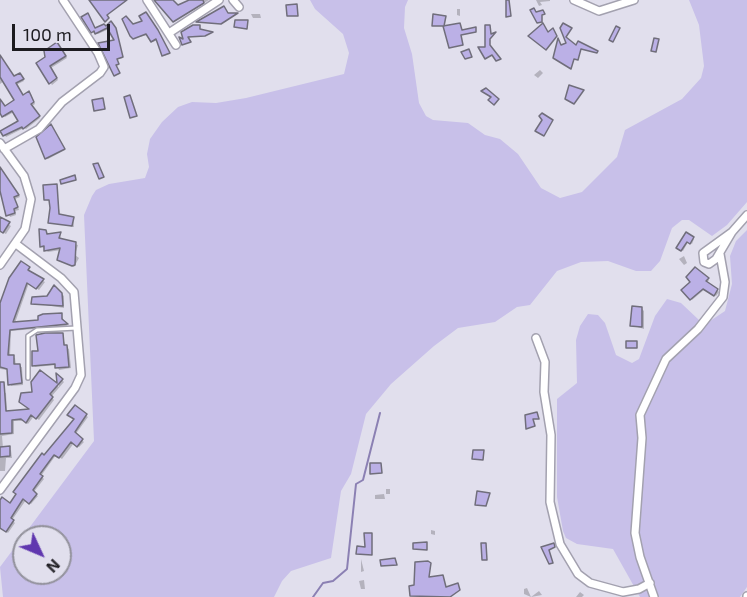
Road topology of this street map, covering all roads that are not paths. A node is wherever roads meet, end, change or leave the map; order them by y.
1 (63, 0) edge
2 (147, 0) edge
3 (219, 0) edge
4 (233, 0) edge
5 (574, 0) edge
6 (634, 0) edge
7 (239, 7) dead end
8 (170, 33) junction
9 (176, 45) dead end
10 (2, 146) edge
11 (747, 215) edge
12 (732, 232) junction
13 (16, 244) junction
14 (720, 254) junction
15 (0, 265) edge
16 (78, 328) junction
17 (536, 338) dead end
18 (28, 378) dead end
19 (0, 489) edge
20 (650, 583) junction
21 (654, 597) edge

1 - 10 street
2 - 8 street
3 - 8 street
4 - 7 street
5 - 6 street
8 - 9 street
10 - 13 street
11 - 12 street
12 - 14 street
12 - 14 street
13 - 15 street
13 - 16 street
14 - 20 street
16 - 18 lane
16 - 19 street
17 - 20 street
20 - 21 street

